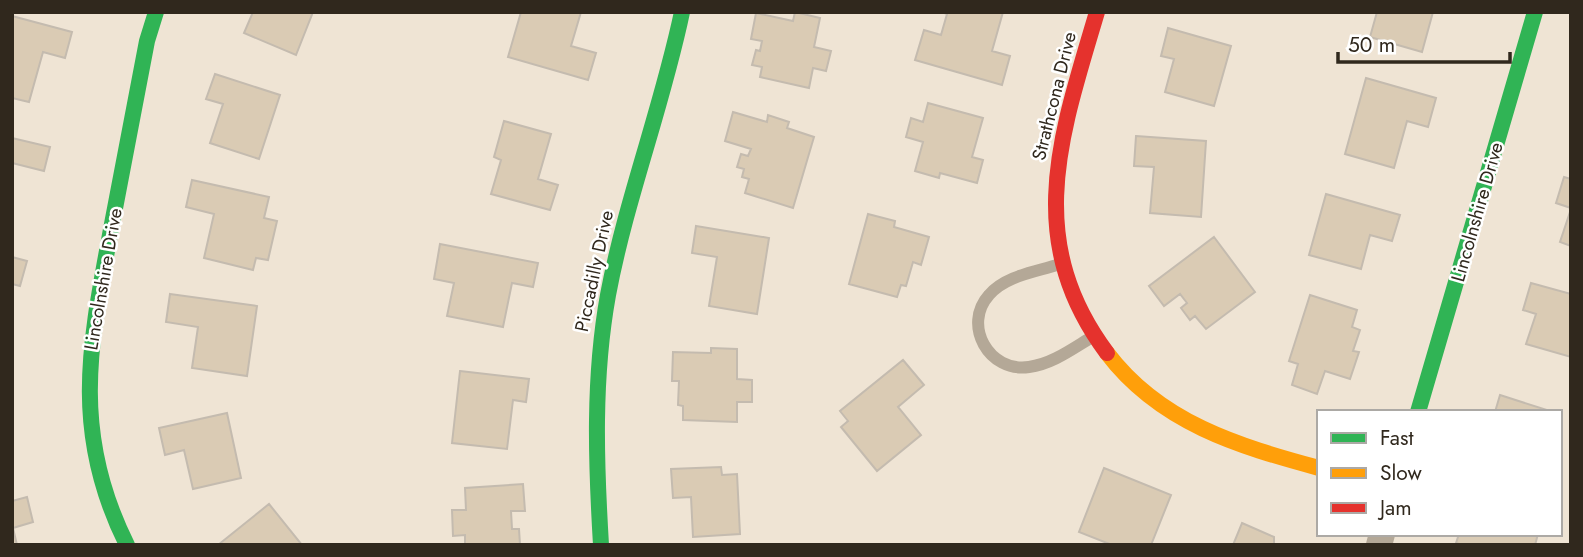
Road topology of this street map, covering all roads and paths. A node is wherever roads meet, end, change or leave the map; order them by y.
1 (156, 12) edge
2 (682, 12) edge
3 (1097, 12) edge
4 (1535, 12) edge
5 (1061, 263) junction
6 (1093, 336) junction
7 (1419, 410) edge
8 (1317, 467) edge
9 (127, 545) edge
10 (601, 545) edge

1 - 9 street, Lincolnshire Drive
2 - 10 street, Piccadilly Drive
3 - 5 street, Strathcona Drive
4 - 7 street, Lincolnshire Drive
5 - 6 street, Strathcona Drive
5 - 6 lane
6 - 8 street, Strathcona Drive

